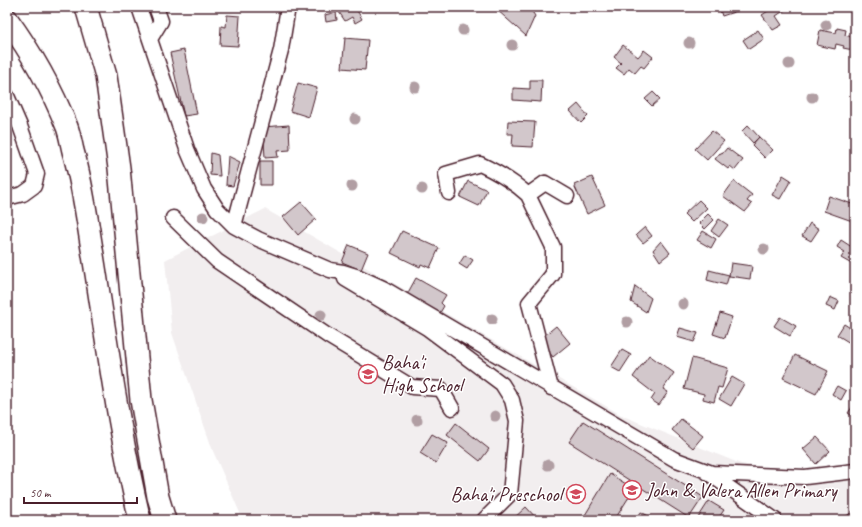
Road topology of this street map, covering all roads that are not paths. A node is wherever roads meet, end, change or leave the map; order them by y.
1 (86, 7) edge
2 (139, 7) edge
3 (156, 7) edge
4 (167, 7) edge
5 (288, 7) edge
6 (7, 19) edge
7 (161, 21) junction
8 (150, 39) junction
9 (7, 96) edge
10 (449, 193) dead end
11 (528, 195) junction
12 (567, 196) dead end
13 (7, 198) edge
14 (173, 218) dead end
15 (234, 226) junction
16 (330, 270) junction
17 (551, 388) junction
18 (452, 408) dead end
19 (705, 471) junction
20 (855, 471) edge
21 (140, 520) edge
22 (165, 520) edge
23 (484, 520) edge
24 (775, 520) edge

1 - 22 highway
2 - 8 street
3 - 7 street
4 - 7 street
5 - 15 street
6 - 21 highway
7 - 8 street
8 - 15 street
9 - 13 street
10 - 11 street
11 - 12 street
11 - 17 street
14 - 18 street
15 - 16 street
16 - 17 street
16 - 23 street
17 - 19 street
19 - 20 street
19 - 24 street

